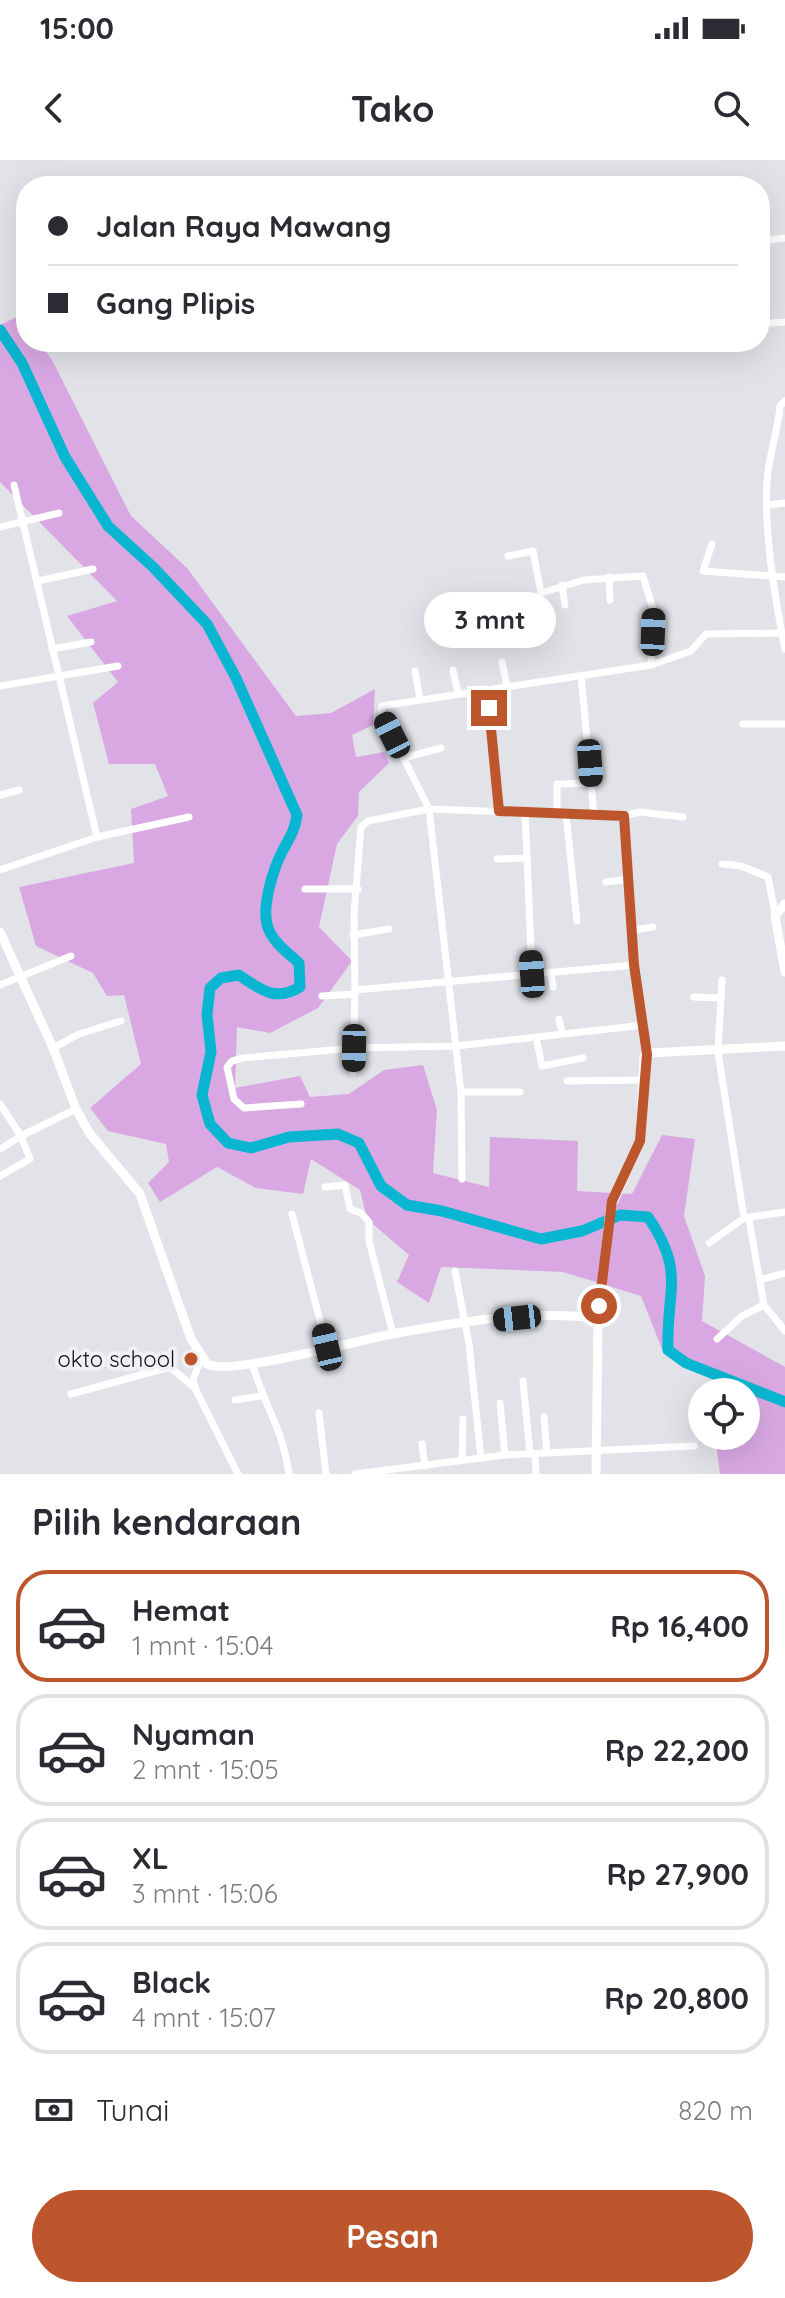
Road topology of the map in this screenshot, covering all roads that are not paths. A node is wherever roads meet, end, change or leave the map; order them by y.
1 (785, 322) edge
2 (771, 323) dead end
3 (785, 401) edge
4 (14, 485) dead end
5 (785, 503) edge
6 (768, 505) junction
7 (59, 513) dead end
8 (24, 522) junction
9 (0, 527) edge
10 (712, 544) dead end
11 (508, 556) dead end
12 (93, 569) dead end
13 (609, 577) junction
14 (774, 577) junction
15 (785, 577) edge
16 (38, 581) junction
17 (562, 585) junction
18 (610, 600) dead end
19 (565, 605) dead end
20 (782, 633) junction
21 (91, 642) dead end
22 (52, 649) junction
23 (785, 649) edge
24 (502, 662) dead end
25 (651, 665) junction
26 (118, 666) dead end
27 (453, 670) dead end
28 (415, 671) dead end
29 (58, 675) junction
30 (581, 675) junction
31 (0, 686) edge
32 (507, 686) junction
33 (486, 689) junction
34 (458, 693) junction
35 (420, 699) junction
36 (743, 724) dead end
37 (785, 724) edge
38 (441, 748) dead end
39 (403, 758) junction
40 (592, 783) junction
41 (19, 790) dead end
42 (0, 795) edge
43 (429, 809) junction
44 (499, 811) junction
45 (525, 812) junction
46 (561, 814) junction
47 (594, 815) junction
48 (624, 816) junction
49 (189, 817) dead end
50 (683, 817) dead end
51 (97, 837) junction
52 (527, 858) junction
53 (497, 859) dead end
54 (722, 864) dead end
55 (0, 870) edge
56 (630, 879) junction
57 (606, 882) dead end
58 (305, 889) dead end
59 (358, 889) junction
60 (785, 904) edge
61 (775, 913) junction
62 (577, 921) dead end
63 (653, 927) dead end
64 (389, 929) dead end
65 (633, 930) junction
66 (0, 932) edge
67 (353, 935) junction
68 (71, 956) dead end
69 (634, 965) junction
70 (785, 972) edge
71 (532, 974) junction
72 (551, 974) junction
73 (20, 978) junction
74 (722, 980) dead end
75 (451, 984) junction
76 (0, 985) edge
77 (553, 987) dead end
78 (354, 992) junction
79 (322, 996) dead end
80 (694, 997) dead end
81 (720, 998) junction
82 (559, 1019) dead end
83 (121, 1021) dead end
84 (644, 1025) junction
85 (562, 1033) junction
86 (536, 1037) junction
87 (456, 1046) junction
88 (785, 1046) edge
89 (53, 1048) junction
90 (354, 1048) junction
91 (718, 1052) junction
92 (647, 1054) junction
93 (583, 1058) dead end
94 (353, 1072) dead end
95 (644, 1080) junction
96 (567, 1081) dead end
97 (461, 1092) junction
98 (520, 1092) dead end
99 (0, 1104) edge
100 (301, 1104) dead end
101 (76, 1109) junction
102 (21, 1136) junction
103 (0, 1149) edge
104 (0, 1176) edge
105 (462, 1179) dead end
106 (325, 1187) dead end
107 (785, 1212) edge
108 (292, 1214) dead end
109 (747, 1218) junction
110 (709, 1243) dead end
111 (455, 1271) dead end
112 (785, 1273) edge
113 (760, 1280) junction
114 (764, 1305) junction
115 (598, 1318) junction
116 (466, 1323) junction
117 (784, 1330) edge
118 (393, 1334) junction
119 (717, 1339) dead end
120 (327, 1347) junction
121 (204, 1361) junction
122 (252, 1363) junction
123 (523, 1381) dead end
124 (195, 1388) junction
125 (71, 1394) dead end
126 (261, 1396) junction
127 (235, 1400) dead end
128 (500, 1403) dead end
129 (319, 1413) dead end
130 (544, 1417) dead end
131 (463, 1419) dead end
132 (422, 1444) dead end
133 (688, 1446) edge
134 (595, 1452) junction
135 (547, 1453) junction
136 (533, 1454) junction
137 (505, 1455) junction
138 (481, 1458) junction
139 (462, 1460) junction
140 (436, 1464) junction
141 (425, 1466) junction
142 (383, 1472) edge
143 (238, 1474) edge
144 (289, 1474) edge
145 (326, 1474) edge
146 (355, 1474) edge
147 (437, 1474) edge
148 (536, 1474) edge
149 (596, 1474) edge

1 - 2 street
3 - 6 street
4 - 8 street
5 - 6 street
6 - 14 street
7 - 8 street
8 - 9 street
8 - 16 street
10 - 14 street
11 - 17 street
12 - 16 street
13 - 17 street
13 - 18 street
13 - 25 street
14 - 15 street
14 - 20 street
16 - 22 street
17 - 19 street
20 - 23 street
20 - 25 street
21 - 22 street
22 - 29 street
24 - 32 street
25 - 30 street
26 - 29 street
27 - 34 street
28 - 35 street
29 - 31 street
29 - 51 street
30 - 32 street
30 - 40 street
32 - 33 street
33 - 34 street
33 - 44 street
34 - 35 street
35 - 39 street
36 - 37 street
38 - 39 street
39 - 43 street
40 - 46 street
40 - 47 street
41 - 42 street
43 - 44 street
43 - 59 street
43 - 75 street
44 - 45 street
45 - 46 street
45 - 52 street
46 - 47 street
46 - 62 street
47 - 48 street
48 - 50 street
48 - 56 street
49 - 51 street
51 - 55 street
52 - 53 street
52 - 71 street
54 - 61 street
56 - 57 street
56 - 65 street
58 - 59 street
59 - 67 street
60 - 61 main road
61 - 70 main road
63 - 65 street
64 - 67 street
65 - 69 street
66 - 73 main road
67 - 78 street
68 - 73 street
69 - 72 street
69 - 84 street
71 - 72 street
71 - 75 street
72 - 77 street
73 - 76 street
73 - 89 main road
74 - 81 street
75 - 78 street
75 - 87 street
78 - 79 street
78 - 90 street
80 - 81 street
81 - 91 street
82 - 85 street
83 - 89 street
84 - 85 street
84 - 92 street
85 - 86 street
86 - 87 street
86 - 93 street
87 - 90 street
87 - 97 street
88 - 91 main road
89 - 101 main road
90 - 94 street
90 - 100 street
91 - 92 main road
91 - 109 street
92 - 95 main road
95 - 96 street
95 - 115 main road
97 - 98 street
97 - 105 street
99 - 102 street
101 - 102 street
101 - 121 main road
102 - 103 street
102 - 104 street
106 - 118 street
107 - 109 street
108 - 120 street
109 - 110 street
109 - 113 street
111 - 116 street
112 - 113 street
113 - 114 street
114 - 117 street
114 - 119 street
115 - 116 main road
115 - 134 main road
116 - 118 main road
116 - 138 street
118 - 120 main road
120 - 122 main road
121 - 122 main road
121 - 124 street
122 - 126 street
123 - 136 street
124 - 125 street
124 - 143 street
126 - 127 street
126 - 144 street
128 - 137 street
129 - 145 street
130 - 135 street
131 - 139 street
132 - 141 street
133 - 134 street
134 - 135 street
134 - 149 main road
135 - 136 street
136 - 137 street
136 - 148 street
137 - 138 street
138 - 139 street
139 - 140 street
140 - 141 street
140 - 147 street
141 - 142 street
142 - 146 street

